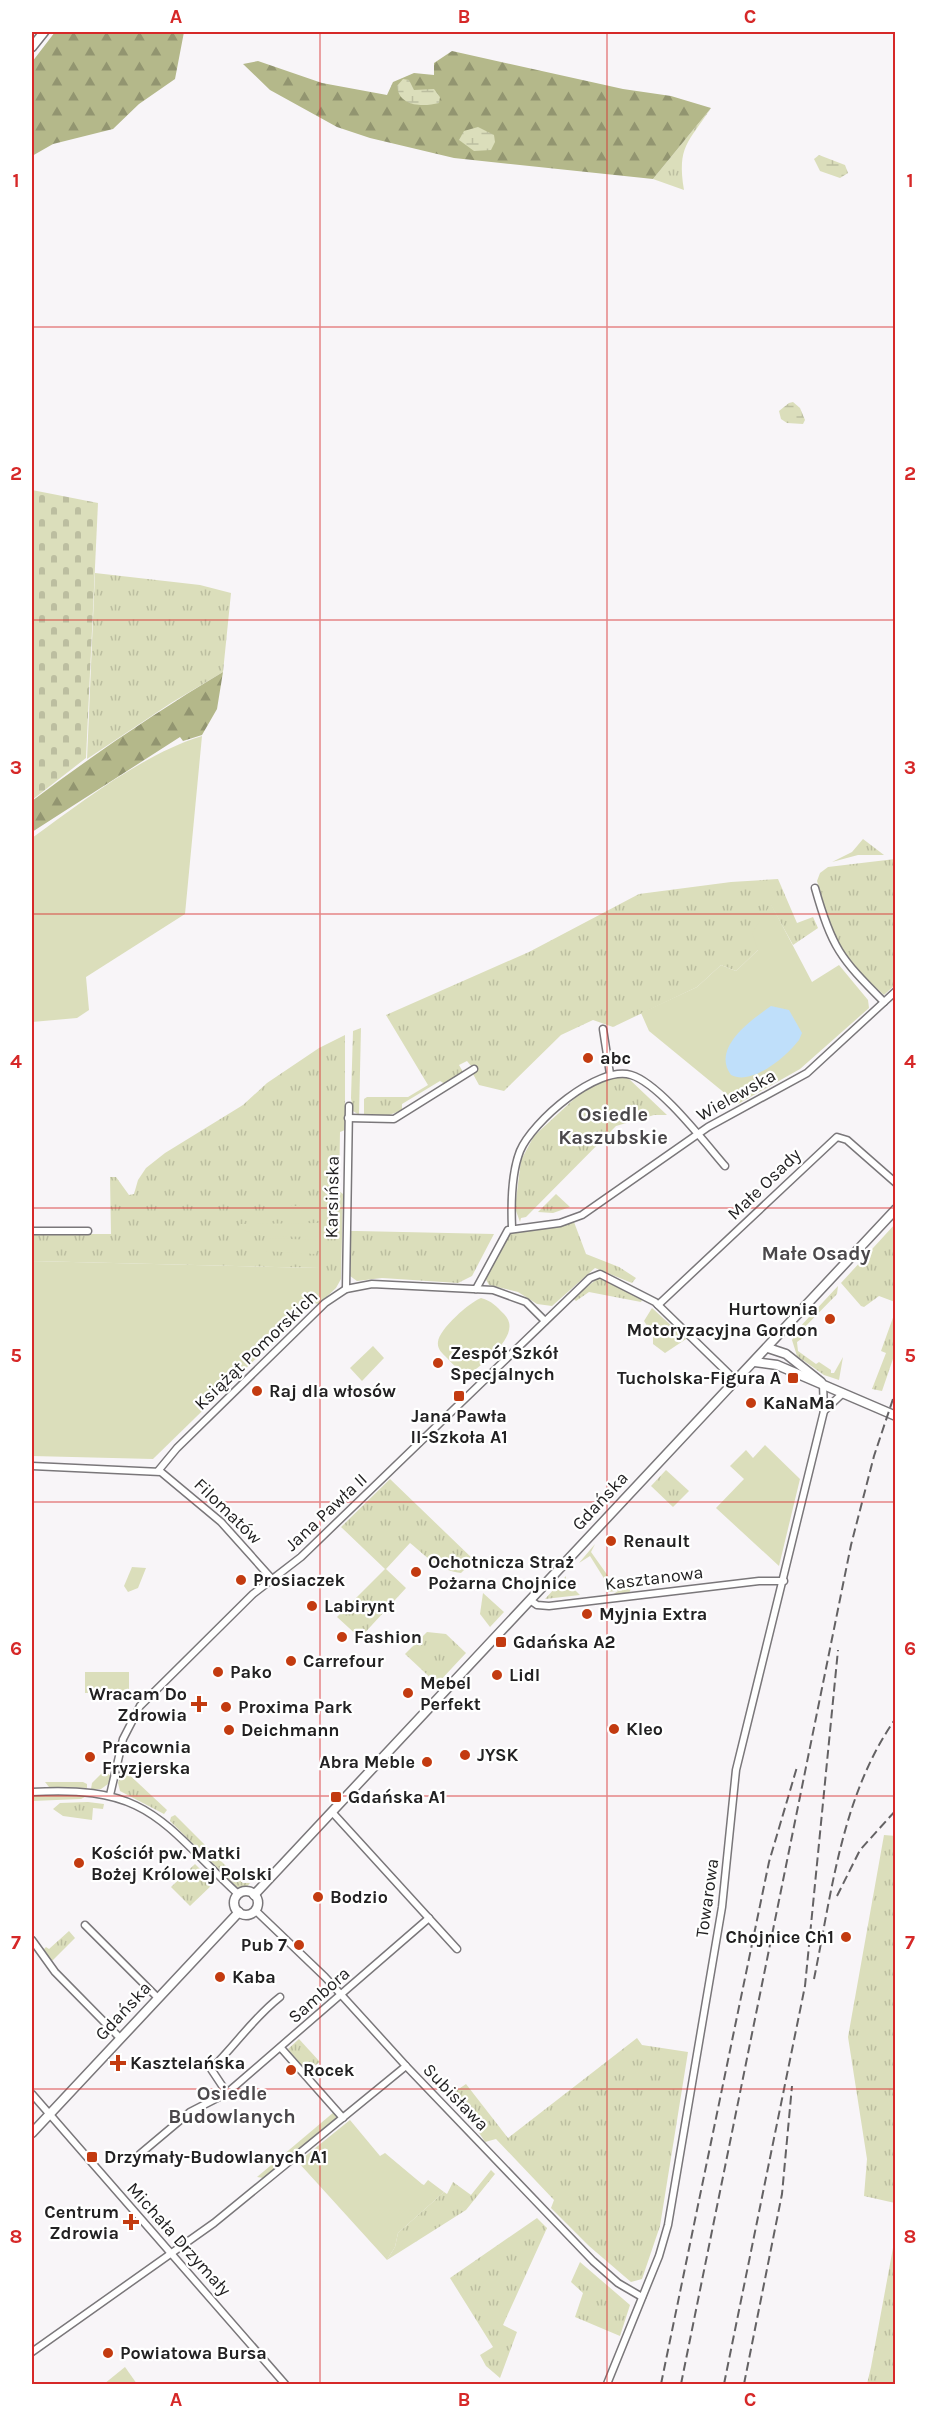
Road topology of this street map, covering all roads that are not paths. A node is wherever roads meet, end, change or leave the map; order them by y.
1 (44, 32) edge
2 (32, 47) edge
3 (815, 888) dead end
4 (896, 991) edge
5 (884, 1002) junction
6 (603, 1029) dead end
7 (474, 1069) dead end
8 (610, 1074) junction
9 (348, 1106) dead end
10 (348, 1118) junction
11 (698, 1133) junction
12 (725, 1166) dead end
13 (896, 1183) edge
14 (896, 1209) edge
15 (512, 1228) junction
16 (32, 1231) edge
17 (88, 1231) dead end
18 (476, 1288) junction
19 (346, 1289) junction
20 (656, 1304) junction
21 (546, 1321) junction
22 (782, 1333) junction
23 (768, 1348) junction
24 (786, 1354) junction
25 (755, 1362) junction
26 (777, 1365) junction
27 (735, 1383) junction
28 (823, 1384) junction
29 (843, 1393) junction
30 (824, 1411) junction
31 (896, 1416) edge
32 (32, 1466) edge
33 (158, 1471) junction
34 (272, 1579) junction
35 (784, 1581) junction
36 (530, 1600) junction
37 (32, 1792) edge
38 (110, 1795) junction
39 (332, 1812) junction
40 (238, 1894) junction
41 (254, 1894) junction
42 (255, 1910) junction
43 (239, 1912) junction
44 (429, 1918) junction
45 (85, 1925) dead end
46 (32, 1940) edge
47 (457, 1949) dead end
48 (341, 1995) junction
49 (280, 1997) dead end
50 (158, 1998) junction
51 (120, 2038) junction
52 (281, 2049) junction
53 (406, 2066) junction
54 (227, 2093) junction
55 (32, 2094) edge
56 (49, 2114) junction
57 (344, 2118) junction
58 (32, 2133) edge
59 (140, 2154) dead end
60 (171, 2253) junction
61 (642, 2297) junction
62 (32, 2352) edge
63 (285, 2385) edge
64 (606, 2385) edge

1 - 2 main road
3 - 5 street
4 - 5 street, Wielewska
5 - 11 street, Wielewska
6 - 8 street
7 - 10 street
8 - 11 street
8 - 15 street
9 - 10 street, Karsińska
10 - 19 street, Karsińska
11 - 12 street
11 - 15 street, Wielewska
13 - 20 street, Małe Osady
14 - 22 main road, Gdańska
15 - 18 street
16 - 17 street
18 - 19 street, Książąt Pomorskich
18 - 21 street, Książąt Pomorskich
19 - 33 street, Książąt Pomorskich
20 - 21 street, Jana Pawła II
20 - 27 street
21 - 34 street, Jana Pawła II
22 - 23 main road, Gdańska
22 - 24 main road
23 - 24 main road
23 - 25 main road, Gdańska
23 - 26 main road
24 - 28 main road
25 - 26 main road
25 - 27 main road, Gdańska
26 - 28 main road
27 - 36 main road, Gdańska
28 - 29 main road
28 - 30 street, Towarowa
29 - 30 street
29 - 31 main road
30 - 35 street, Towarowa
32 - 33 street
33 - 34 street, Filomatów
34 - 38 street, Jana Pawła II
35 - 36 street, Kasztanowa
35 - 61 street, Towarowa
36 - 39 main road, Gdańska
37 - 38 street
38 - 40 street
39 - 41 main road, Gdańska
39 - 44 street
40 - 41 main road
40 - 43 main road
41 - 42 main road
42 - 43 main road
42 - 48 street, Subisława
43 - 50 main road, Gdańska
44 - 47 street
44 - 48 street, Sambora
45 - 50 street
46 - 51 street
48 - 52 street, Sambora
48 - 53 street, Subisława
49 - 54 street
50 - 51 main road, Gdańska
51 - 56 main road, Gdańska
52 - 54 street, Sambora
52 - 57 street
53 - 57 street
53 - 61 street, Subisława
54 - 59 street, Sambora
55 - 56 street, Michała Drzymały
56 - 58 main road, Gdańska
56 - 60 street, Michała Drzymały
57 - 60 street
60 - 62 street
60 - 63 street, Michała Drzymały
61 - 64 street, Towarowa

